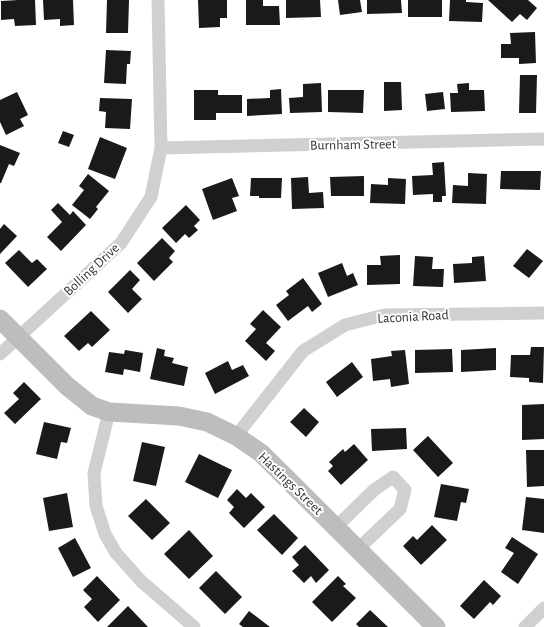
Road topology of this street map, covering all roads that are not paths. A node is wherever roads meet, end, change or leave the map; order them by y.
1 (158, 0) edge
2 (544, 139) edge
3 (161, 148) junction
4 (544, 313) edge
5 (0, 319) edge
6 (18, 336) junction
7 (0, 354) edge
8 (109, 412) junction
9 (236, 436) junction
10 (336, 527) junction
11 (358, 549) junction
12 (544, 608) edge
13 (194, 627) edge
14 (436, 627) edge
15 (525, 627) edge

1 - 3 street, Bolling Drive
2 - 3 street, Burnham Street
3 - 6 street, Bolling Drive
4 - 9 street, Laconia Road
5 - 6 street, Hastings Street
6 - 7 street, Bolling Drive
6 - 8 street, Hastings Street
8 - 9 street, Hastings Street
8 - 13 street
9 - 10 street, Hastings Street
10 - 11 street, Hastings Street
10 - 11 street
11 - 14 street, Hastings Street
12 - 15 street

